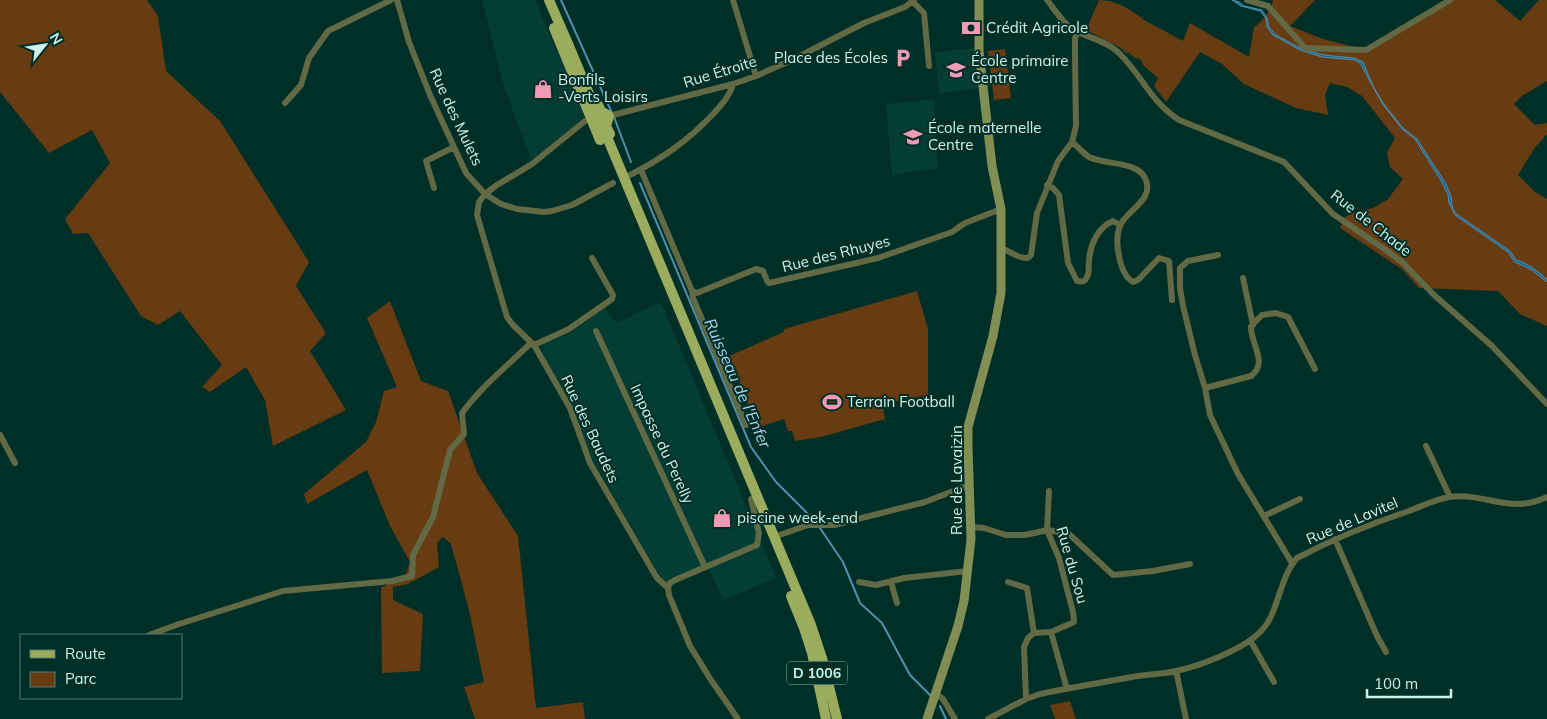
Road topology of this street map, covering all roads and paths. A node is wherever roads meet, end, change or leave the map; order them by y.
1 (391, 0) edge
2 (397, 0) edge
3 (542, 0) edge
4 (549, 0) edge
5 (733, 0) edge
6 (979, 0) edge
7 (1046, 0) edge
8 (1247, 0) edge
9 (1450, 0) edge
10 (913, 1) edge
11 (1078, 32) junction
12 (929, 66) dead end
13 (756, 76) junction
14 (733, 84) junction
15 (586, 87) junction
16 (583, 100) junction
17 (285, 103) dead end
18 (614, 115) junction
19 (585, 121) junction
20 (596, 129) junction
21 (1072, 142) junction
22 (454, 147) junction
23 (615, 157) junction
24 (641, 170) junction
25 (630, 175) dead end
26 (613, 183) dead end
27 (1047, 185) junction
28 (434, 188) dead end
29 (485, 194) junction
30 (1001, 209) junction
31 (1120, 225) junction
32 (1002, 249) junction
33 (1218, 255) dead end
34 (592, 258) dead end
35 (1243, 278) dead end
36 (692, 291) junction
37 (1172, 300) dead end
38 (1253, 324) junction
39 (596, 331) dead end
40 (533, 344) junction
41 (1316, 369) dead end
42 (1205, 388) junction
43 (1547, 404) edge
44 (746, 425) dead end
45 (0, 435) edge
46 (1426, 446) dead end
47 (15, 464) dead end
48 (970, 486) junction
49 (1049, 491) dead end
50 (1450, 497) junction
51 (1547, 497) edge
52 (751, 499) junction
53 (1300, 499) dead end
54 (1264, 516) junction
55 (971, 527) junction
56 (1047, 530) junction
57 (774, 537) junction
58 (1335, 539) junction
59 (1292, 563) junction
60 (1190, 564) dead end
61 (705, 567) junction
62 (968, 571) junction
63 (859, 582) dead end
64 (891, 582) junction
65 (1008, 582) dead end
66 (668, 588) junction
67 (898, 603) dead end
68 (1051, 632) junction
69 (1034, 633) junction
70 (152, 634) edge
71 (1250, 640) junction
72 (1386, 652) dead end
73 (1175, 672) junction
74 (1274, 682) dead end
75 (1067, 689) junction
76 (936, 694) junction
77 (1026, 699) junction
78 (928, 718) edge
79 (738, 719) edge
80 (826, 719) edge
81 (837, 719) edge
82 (955, 719) edge
83 (988, 719) edge
84 (1186, 719) edge

1 - 17 street
2 - 22 street, Rue des Mulets
3 - 16 main road, D 1006
4 - 15 main road, D 1006
5 - 13 street
6 - 30 main road, Rue de Lavaizin
7 - 11 street, Rue de Chade
8 - 9 street
10 - 12 street
10 - 13 street, Rue Étroite
11 - 21 street
11 - 43 street, Rue de Chade
13 - 14 street, Rue Étroite
14 - 18 street, Rue Étroite
14 - 24 street
15 - 18 main road
15 - 23 main road, D 1006
16 - 19 street
16 - 20 main road, D 1006
18 - 23 main road
19 - 20 street
19 - 29 street
20 - 52 main road, D 1006
21 - 27 street
21 - 31 street
22 - 28 street
22 - 29 street, Rue des Mulets
23 - 57 main road, D 1006
24 - 25 street
24 - 36 street
26 - 29 street, Rue des Mulets
27 - 31 street
27 - 32 street
29 - 40 street, Rue des Baudets
30 - 32 main road, Rue de Lavaizin
30 - 36 street, Rue des Rhuyes
31 - 37 street
32 - 48 main road, Rue de Lavaizin
33 - 42 street
34 - 40 street
35 - 38 street
36 - 44 street
38 - 41 street
38 - 42 street
39 - 61 street, Impasse du Perelly
40 - 66 street, Rue des Baudets
40 - 70 street
42 - 54 street
45 - 47 street
46 - 50 street
48 - 55 main road, Rue de Lavaizin
48 - 57 street
49 - 56 street, Rue du Sou
50 - 51 street, Rue de Lavitel
50 - 58 street, Rue de Lavitel
52 - 61 street
52 - 80 main road, D 1006
53 - 54 street
54 - 59 street
55 - 56 street
55 - 62 main road, Rue de Lavaizin
56 - 60 street
56 - 68 street, Rue du Sou
57 - 81 main road, D 1006
58 - 59 street, Rue de Lavitel
58 - 72 street
59 - 71 street
61 - 66 street
62 - 64 street
62 - 76 main road, Rue de Lavaizin
63 - 64 street
64 - 67 street
65 - 69 street
66 - 79 street
68 - 69 street, Rue du Sou
68 - 75 street
69 - 77 street
71 - 73 street
71 - 74 street
73 - 75 street
73 - 84 street
75 - 77 street
76 - 78 main road, Rue de Lavaizin
76 - 82 street
77 - 83 street

